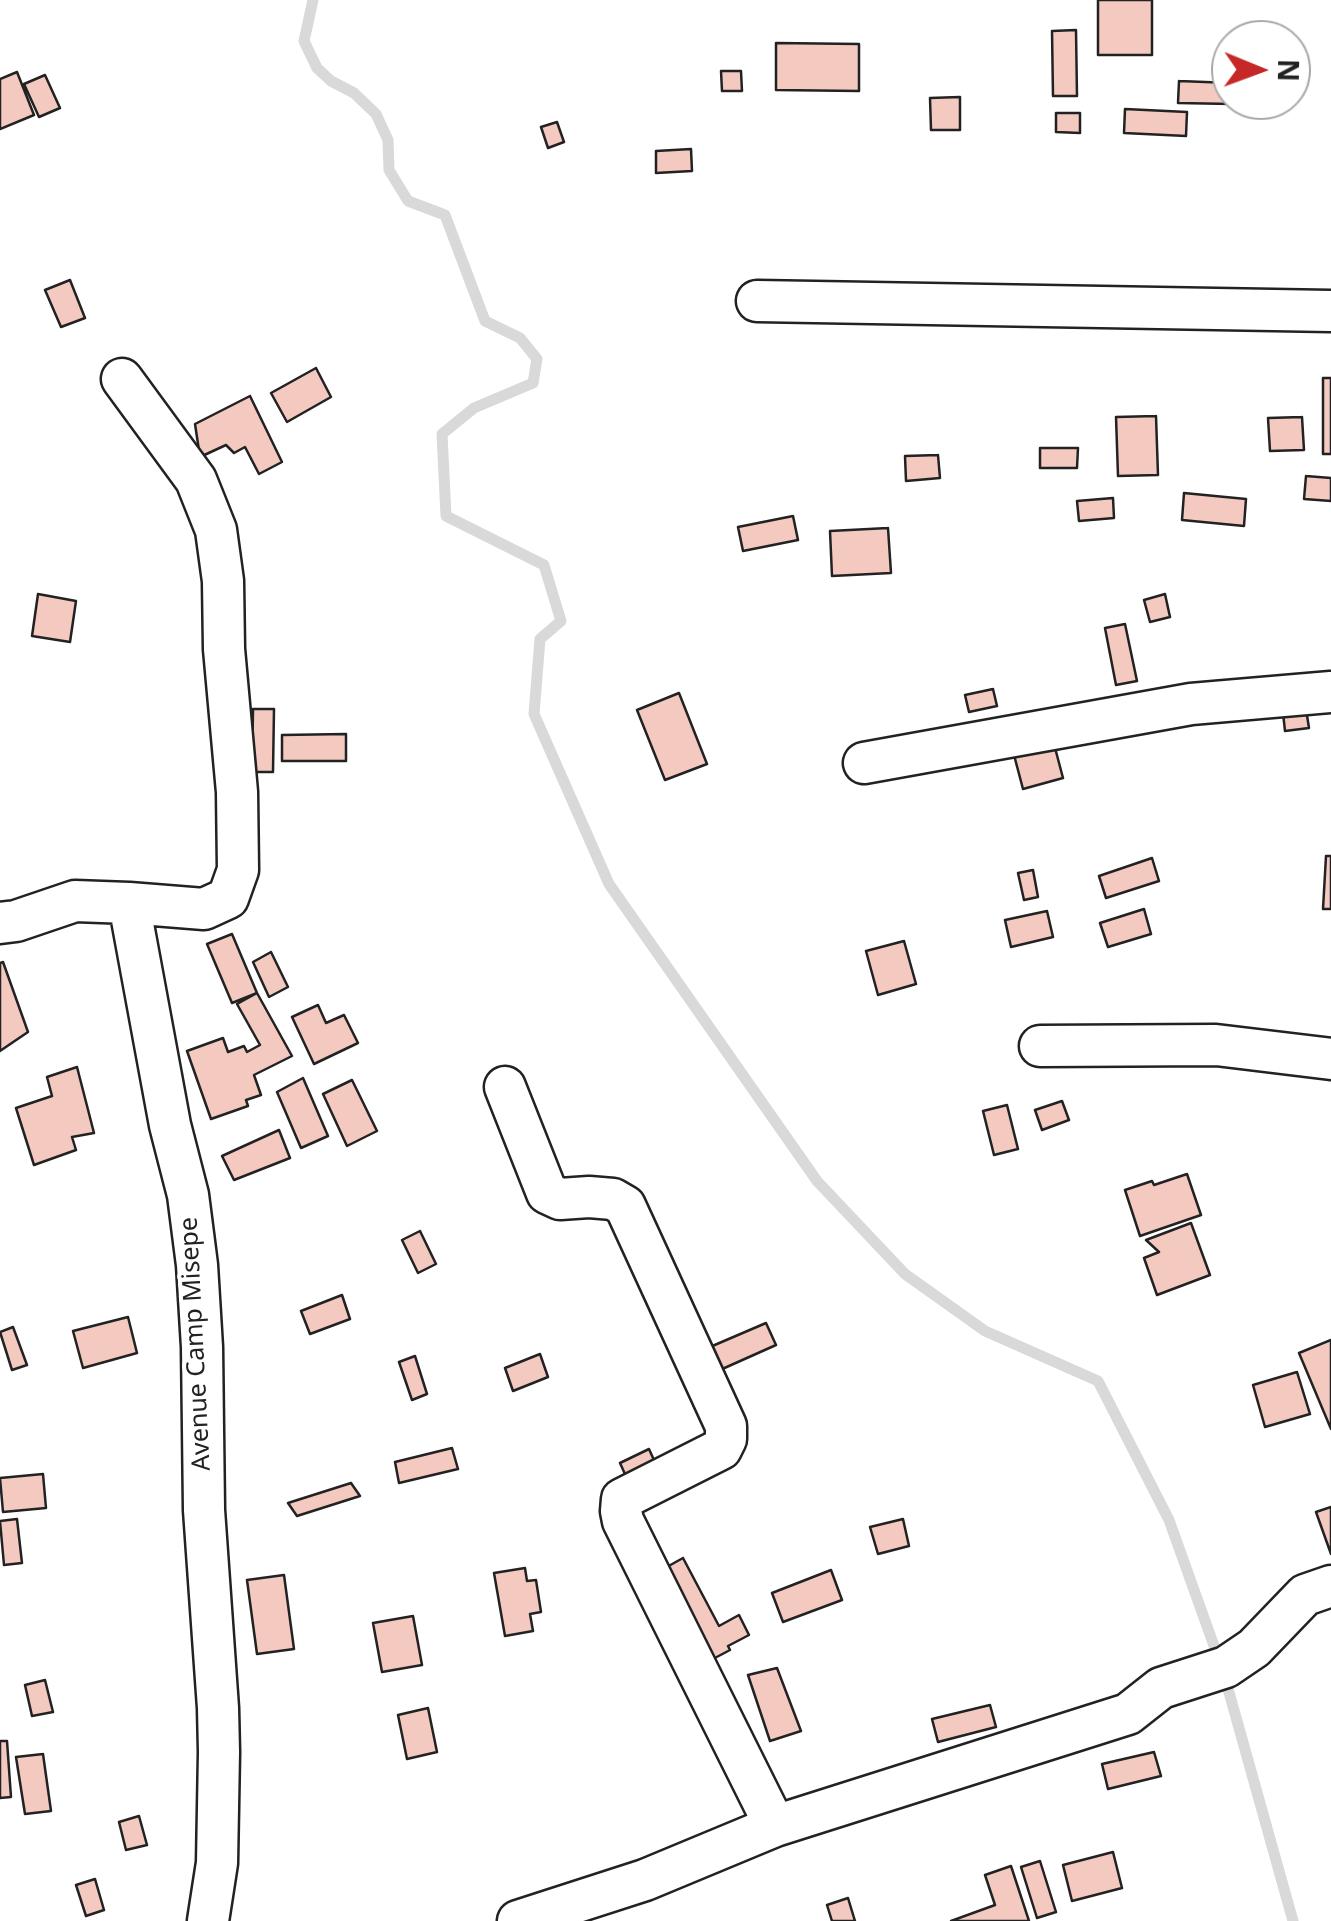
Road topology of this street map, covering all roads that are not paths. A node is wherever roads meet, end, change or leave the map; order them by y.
1 (757, 302) dead end
2 (1331, 312) edge
3 (122, 379) dead end
4 (1331, 692) edge
5 (864, 763) dead end
6 (129, 903) junction
7 (0, 922) edge
8 (1040, 1046) dead end
9 (1331, 1059) edge
10 (506, 1087) dead end
11 (1331, 1586) edge
12 (775, 1826) junction
13 (208, 1921) edge
14 (518, 1921) edge

1 - 2 street
3 - 6 street
4 - 5 street
6 - 7 street
6 - 13 street, Avenue Camp Misepe
8 - 9 street
10 - 12 street
11 - 12 street
12 - 14 street

